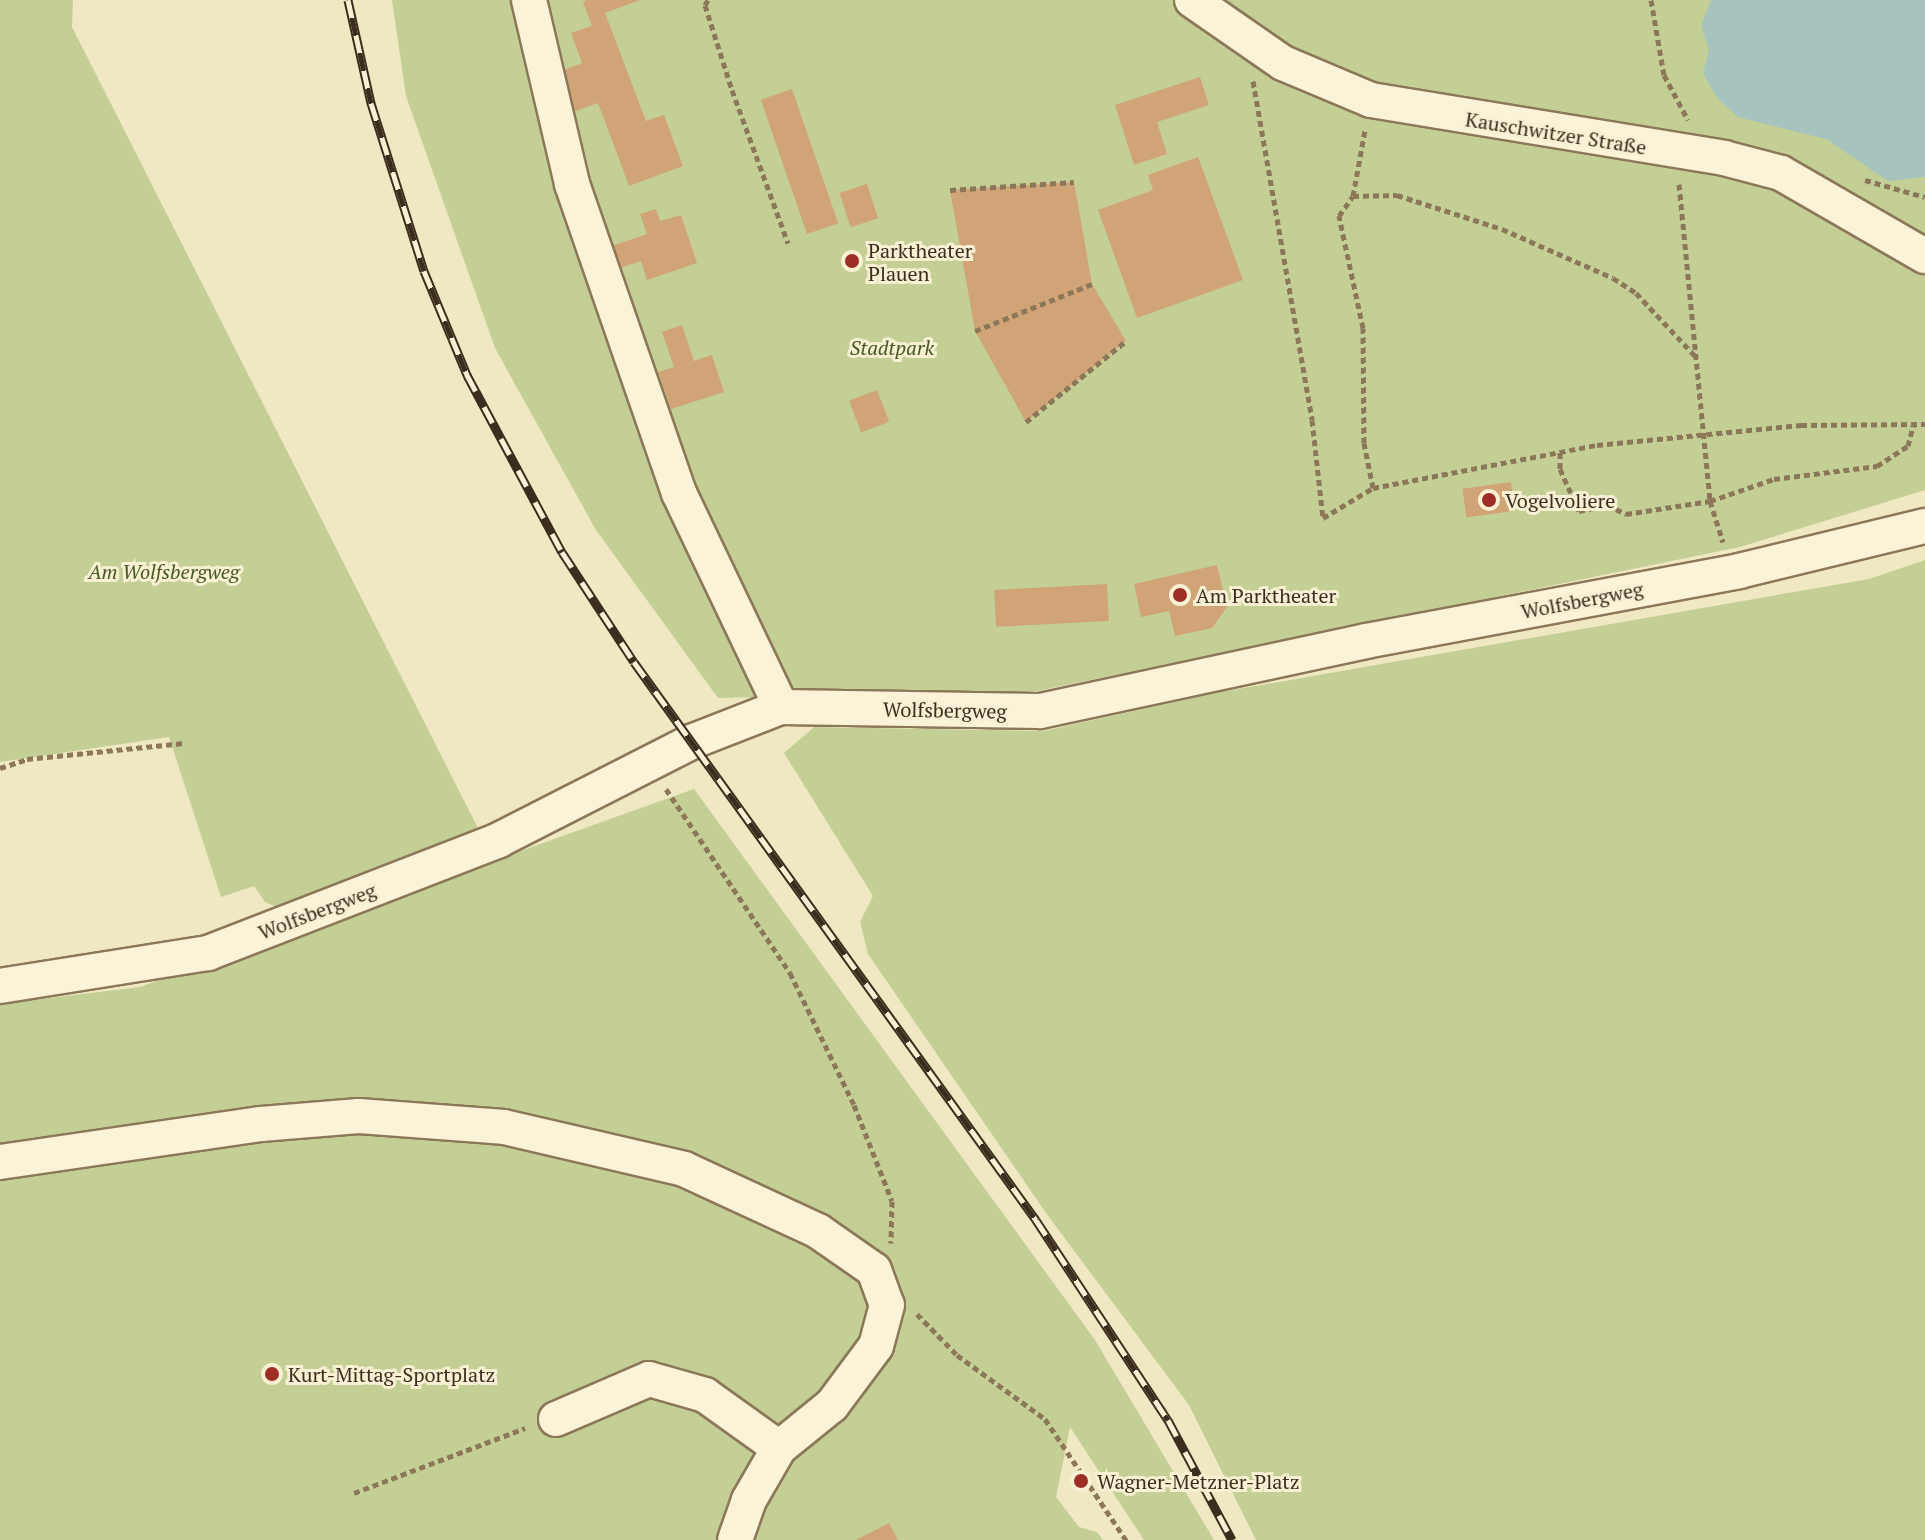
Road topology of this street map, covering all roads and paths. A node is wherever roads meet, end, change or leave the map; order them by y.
1 (529, 0) edge
2 (708, 0) edge
3 (1192, 0) edge
4 (1651, 0) edge
5 (1258, 49) junction
6 (1371, 100) junction
7 (1679, 152) junction
8 (1724, 158) junction
9 (1074, 182) dead end
10 (950, 190) dead end
11 (1353, 196) junction
12 (788, 243) dead end
13 (1925, 256) edge
14 (1092, 284) dead end
15 (975, 331) dead end
16 (1126, 341) dead end
17 (1697, 358) junction
18 (1026, 422) dead end
19 (1925, 424) edge
20 (1913, 425) junction
21 (1704, 431) junction
22 (1560, 452) junction
23 (1373, 488) junction
24 (1710, 501) junction
25 (1925, 526) edge
26 (1739, 571) junction
27 (781, 707) junction
28 (184, 743) dead end
29 (650, 765) junction
30 (0, 768) edge
31 (0, 986) edge
32 (0, 1162) edge
33 (874, 1270) junction
34 (556, 1419) joint
35 (779, 1448) junction
36 (354, 1493) dead end
37 (735, 1540) edge
38 (1126, 1540) edge

1 - 27 street
2 - 12 path
3 - 5 street, Kauschwitzer Straße
4 - 8 path
5 - 6 street, Kauschwitzer Straße
5 - 23 path
6 - 7 street, Kauschwitzer Straße
6 - 11 path
7 - 8 street, Kauschwitzer Straße
7 - 17 path
8 - 13 street, Kauschwitzer Straße
9 - 10 path
11 - 17 path
11 - 23 path
14 - 15 path
16 - 18 path
17 - 21 path
19 - 20 path
20 - 21 path
20 - 24 path
21 - 22 path
21 - 24 path
22 - 23 path
22 - 24 path
24 - 26 path
25 - 26 street, Wolfsbergweg
26 - 27 street, Wolfsbergweg
27 - 29 street, Wolfsbergweg
28 - 30 path
29 - 31 street, Wolfsbergweg
29 - 33 path
32 - 33 street
33 - 35 street
33 - 38 path
34 - 35 street
34 - 36 path
35 - 37 street

